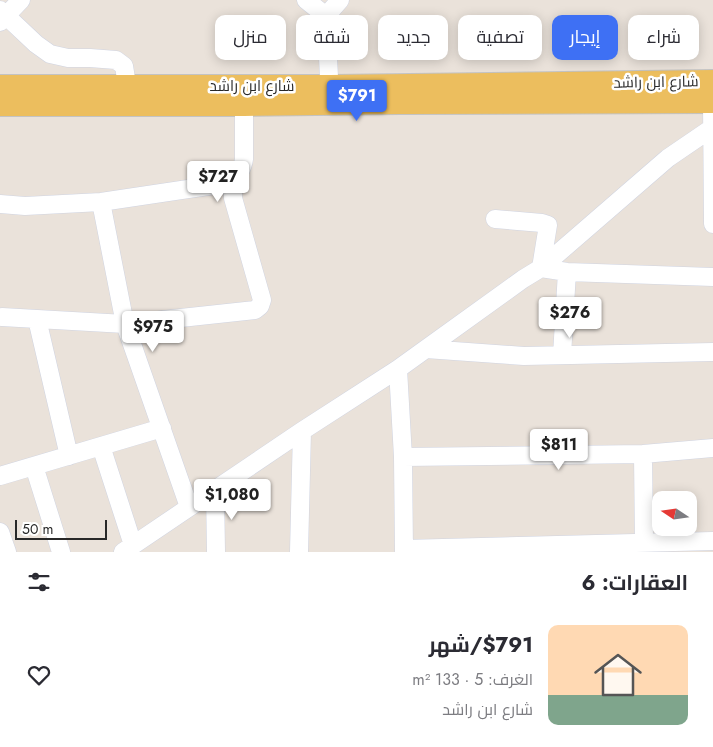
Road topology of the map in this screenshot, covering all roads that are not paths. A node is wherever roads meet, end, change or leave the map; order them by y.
1 (21, 0) edge
2 (306, 0) edge
3 (340, 0) edge
4 (325, 15) edge
5 (327, 15) edge
6 (2, 16) edge
7 (328, 60) edge
8 (127, 85) junction
9 (0, 86) edge
10 (330, 94) junction
11 (713, 95) edge
12 (0, 105) edge
13 (244, 105) junction
14 (712, 128) edge
15 (235, 182) junction
16 (713, 183) edge
17 (101, 202) junction
18 (0, 204) edge
19 (494, 220) dead end
20 (713, 224) edge
21 (541, 268) junction
22 (567, 272) junction
23 (713, 277) edge
24 (2, 317) dead end
25 (37, 319) junction
26 (126, 324) junction
27 (426, 349) junction
28 (713, 352) edge
29 (562, 355) junction
30 (398, 369) junction
31 (162, 428) junction
32 (302, 431) junction
33 (101, 446) junction
34 (713, 448) edge
35 (643, 454) junction
36 (68, 456) junction
37 (403, 457) junction
38 (34, 466) junction
39 (0, 476) edge
40 (215, 490) junction
41 (189, 507) junction
42 (0, 532) edge
43 (644, 542) junction
44 (709, 545) edge
45 (128, 549) edge
46 (558, 549) edge
47 (404, 551) edge
48 (7, 552) edge
49 (61, 552) edge
50 (216, 552) edge
51 (299, 552) edge

1 - 6 street
2 - 4 street
3 - 5 street
6 - 8 street
7 - 10 street
8 - 9 main road, شارع ابن راشد
8 - 10 main road, شارع ابن راشد
10 - 11 main road, شارع ابن راشد
10 - 13 main road, شارع ابن راشد
11 - 14 street
12 - 13 main road, شارع ابن راشد
13 - 15 street
14 - 16 street
14 - 21 street
15 - 17 street
15 - 26 street
16 - 20 street
17 - 18 street
17 - 26 street
19 - 21 street
21 - 22 street
21 - 27 street
22 - 23 street
22 - 29 street
24 - 25 street
25 - 26 street
25 - 36 street
26 - 31 street
27 - 29 street
27 - 30 street
28 - 29 street
30 - 32 street
30 - 37 street
31 - 33 street
31 - 41 street
32 - 40 street
32 - 51 street
33 - 36 street
33 - 45 street
34 - 35 street
35 - 37 street
35 - 43 street
36 - 38 street
37 - 47 street
38 - 39 street
38 - 49 street
40 - 41 street
40 - 50 street
41 - 45 street
42 - 48 street
43 - 44 street
43 - 46 street
46 - 47 street

